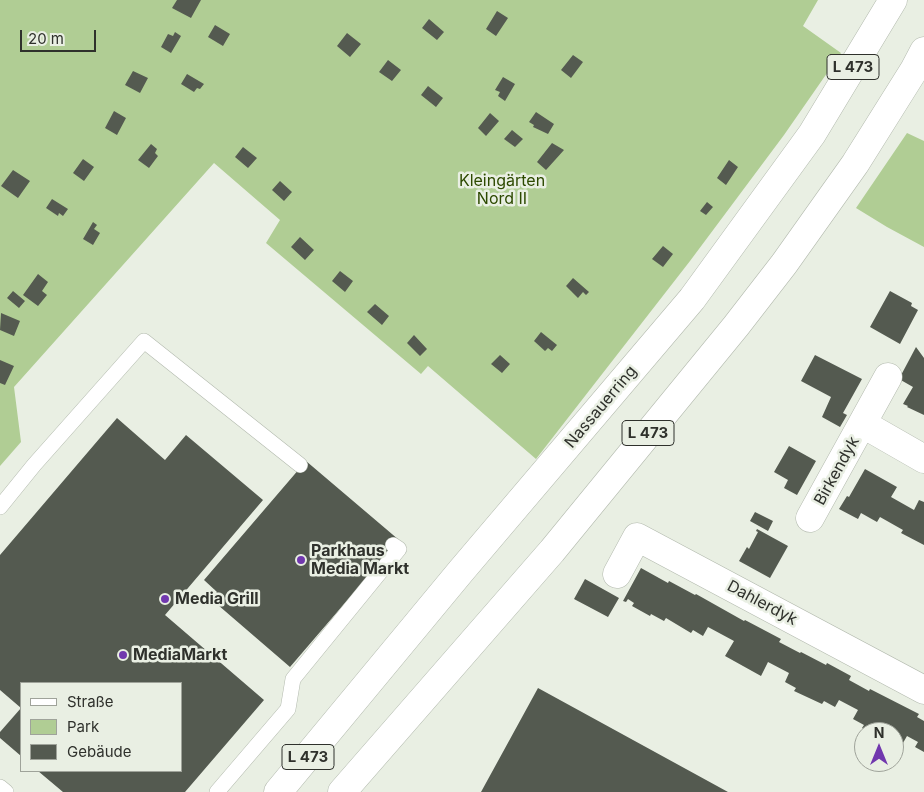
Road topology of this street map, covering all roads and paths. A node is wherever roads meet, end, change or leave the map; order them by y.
1 (893, 0) edge
2 (924, 52) edge
3 (888, 377) dead end
4 (863, 424) junction
5 (924, 459) edge
6 (300, 465) dead end
7 (0, 507) edge
8 (810, 518) dead end
9 (393, 545) dead end
10 (617, 574) dead end
11 (924, 690) edge
12 (0, 787) edge
13 (6, 792) edge
14 (218, 792) edge
15 (278, 792) edge
16 (342, 792) edge

1 - 15 main road, Nassauerring / L 473
2 - 16 main road, L 473
3 - 4 main road, Birkendyk
4 - 5 main road, Birkendyk
4 - 8 main road, Birkendyk
6 - 7 lane
9 - 14 lane
10 - 11 main road, Dahlerdyk
12 - 13 lane

